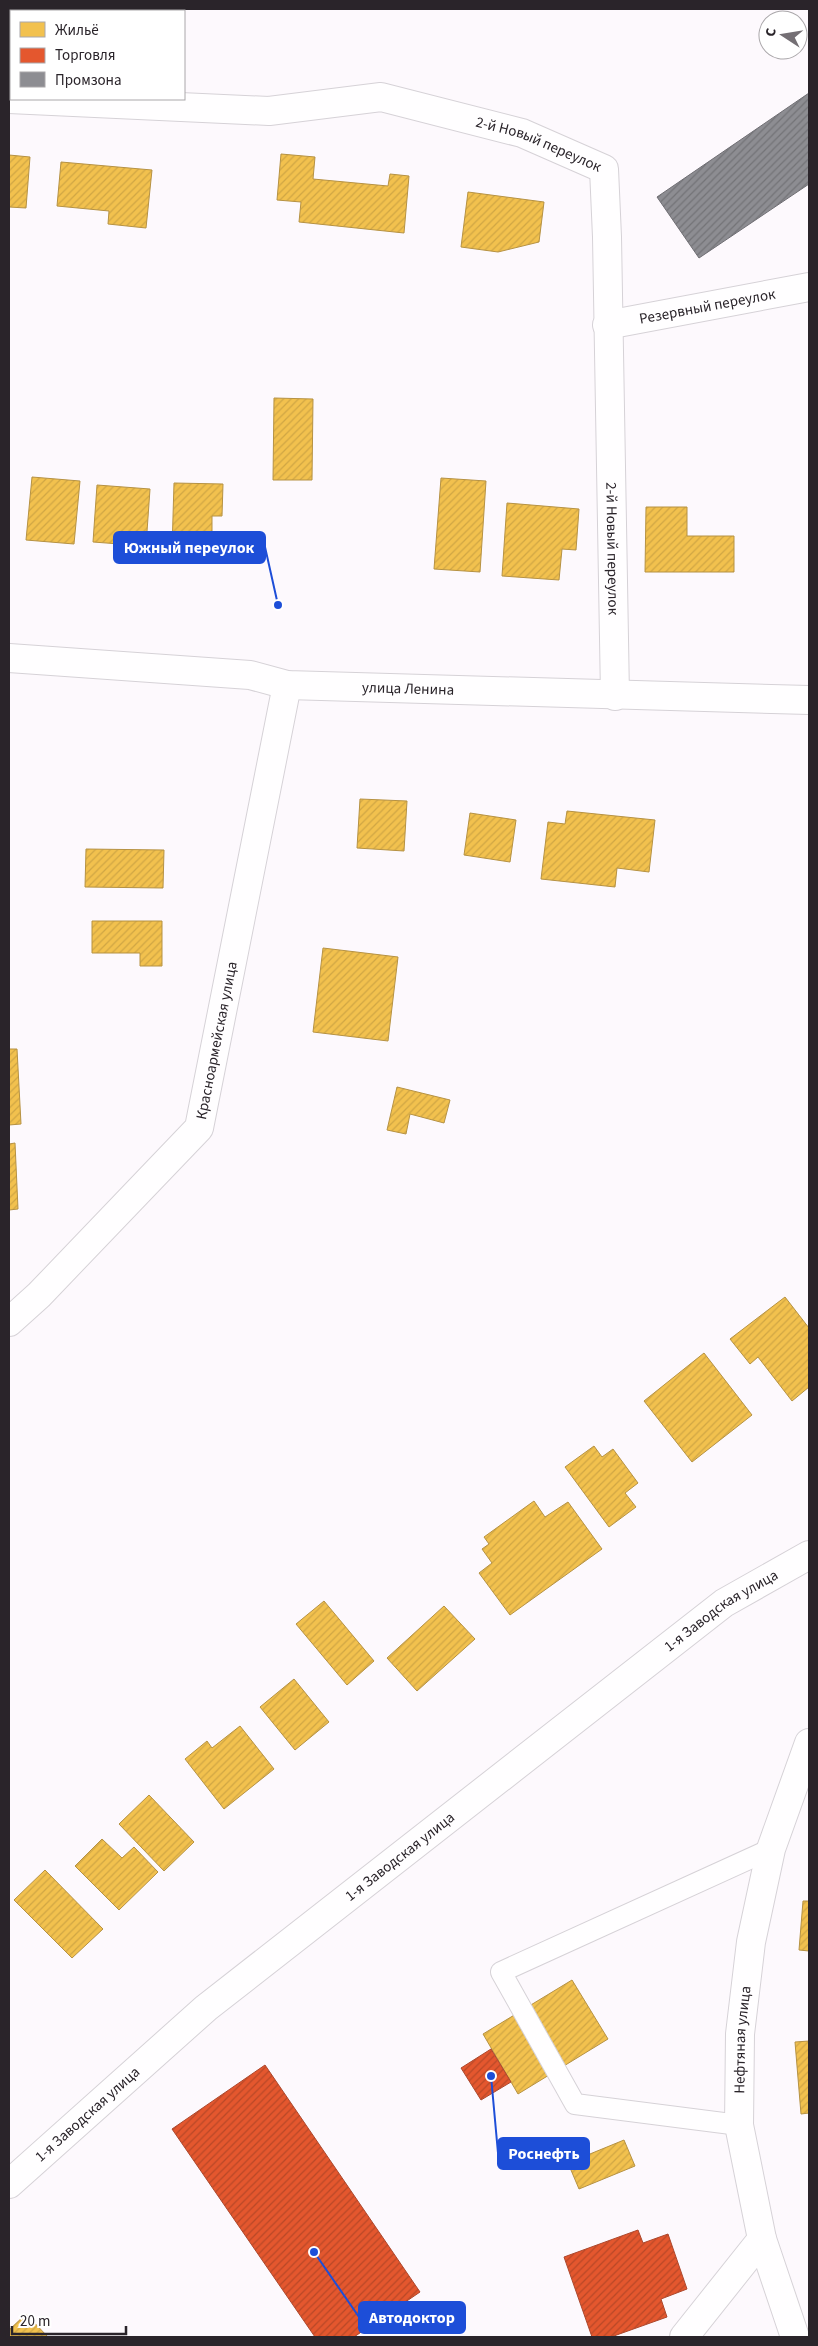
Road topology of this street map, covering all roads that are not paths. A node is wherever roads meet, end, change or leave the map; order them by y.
1 (31, 100) edge
2 (809, 287) edge
3 (607, 325) junction
4 (9, 658) edge
5 (287, 685) junction
6 (615, 696) junction
7 (809, 700) edge
8 (9, 1322) edge
9 (809, 1555) edge
10 (809, 1743) edge
11 (771, 1849) junction
12 (739, 2125) junction
13 (9, 2184) edge
14 (762, 2239) junction
15 (684, 2337) edge
16 (795, 2337) edge

1 - 3 street, 2-й Новый переулок
2 - 3 street, Резервный переулок
3 - 6 street, 2-й Новый переулок
4 - 5 street, улица Ленина
5 - 6 street, улица Ленина
5 - 8 street, Красноармейская улица
6 - 7 street, улица Ленина
9 - 13 street, 1-я Заводская улица
10 - 11 street, Нефтяная улица
11 - 12 street, Нефтяная улица
11 - 12 lane
12 - 14 street, Нефтяная улица
14 - 15 street
14 - 16 street, Нефтяная улица

